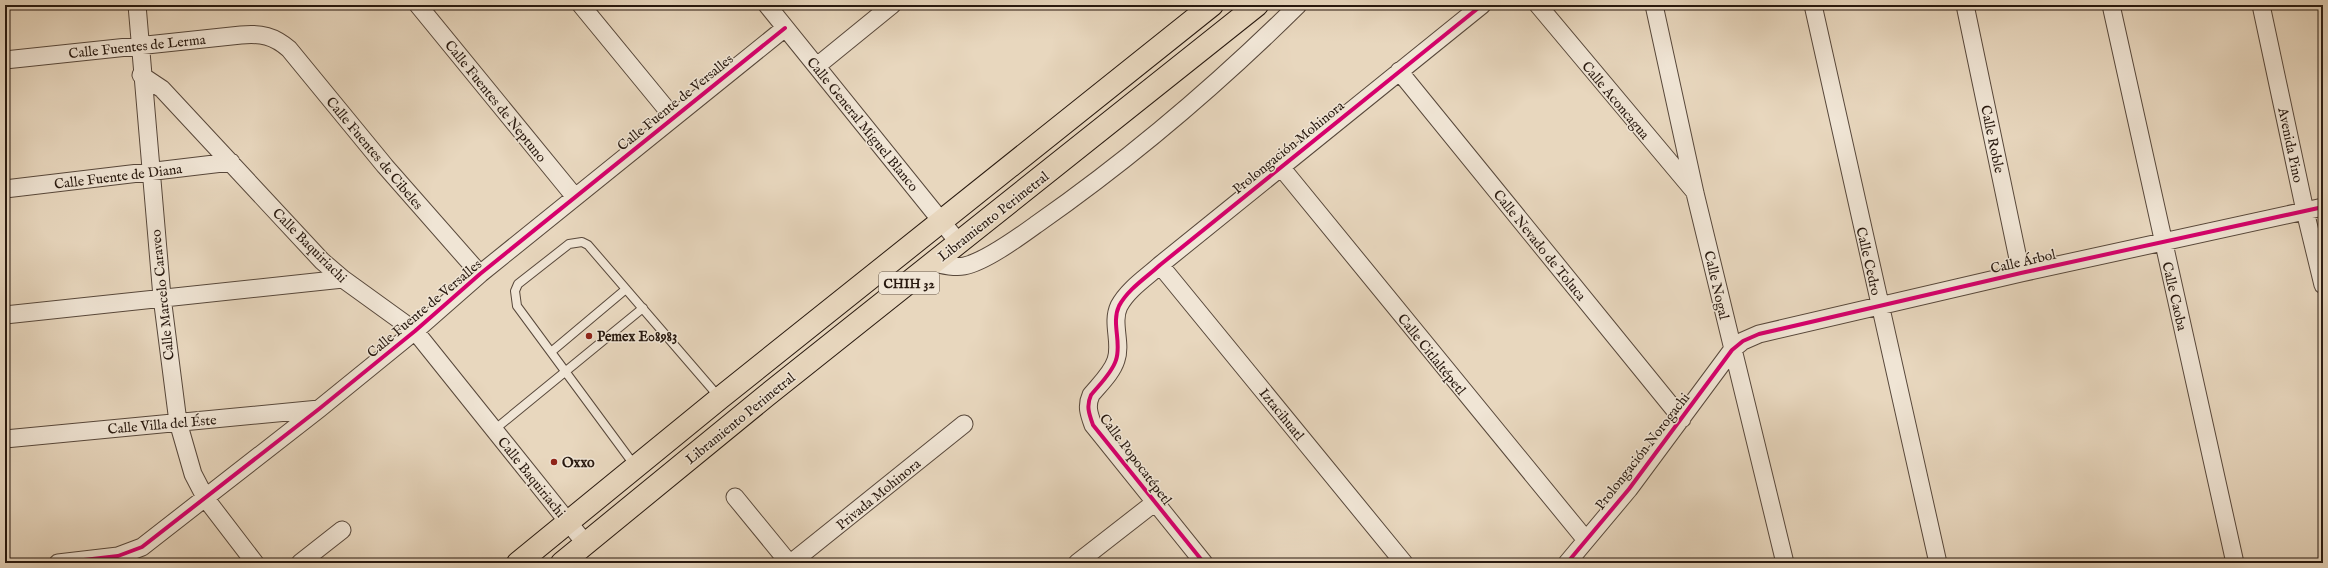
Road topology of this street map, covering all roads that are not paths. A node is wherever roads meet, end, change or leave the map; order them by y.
1 (137, 5) edge
2 (418, 5) edge
3 (582, 5) edge
4 (767, 5) edge
5 (892, 5) edge
6 (1212, 5) edge
7 (1257, 5) edge
8 (1298, 5) edge
9 (1482, 5) edge
10 (1538, 5) edge
11 (1654, 5) edge
12 (1813, 5) edge
13 (1965, 5) edge
14 (2111, 5) edge
15 (2260, 5) edge
16 (785, 28) junction
17 (268, 36) joint
18 (139, 47) junction
19 (5, 60) edge
20 (817, 66) junction
21 (1399, 71) junction
22 (141, 74) junction
23 (673, 117) junction
24 (231, 162) junction
25 (1280, 166) junction
26 (150, 172) junction
27 (5, 189) edge
28 (1695, 193) junction
29 (575, 197) junction
30 (2323, 207) edge
31 (2305, 211) junction
32 (941, 221) junction
33 (2163, 242) junction
34 (959, 243) junction
35 (934, 263) junction
36 (1160, 265) junction
37 (2021, 273) junction
38 (480, 274) junction
39 (343, 279) junction
40 (2323, 285) edge
41 (626, 289) junction
42 (162, 297) junction
43 (1879, 305) junction
44 (643, 308) junction
45 (1116, 314) joint
46 (5, 315) edge
47 (416, 331) junction
48 (1732, 350) junction
49 (551, 352) junction
50 (565, 372) junction
51 (720, 398) junction
52 (319, 409) junction
53 (1682, 419) junction
54 (178, 422) junction
55 (964, 424) dead end
56 (494, 430) junction
57 (5, 439) edge
58 (635, 466) junction
59 (735, 497) dead end
60 (206, 499) junction
61 (1154, 503) junction
62 (567, 521) junction
63 (342, 530) dead end
64 (1586, 540) junction
65 (585, 543) junction
66 (58, 563) edge
67 (255, 563) edge
68 (300, 563) edge
69 (518, 563) edge
70 (562, 563) edge
71 (790, 563) edge
72 (1077, 563) edge
73 (1204, 563) edge
74 (1404, 563) edge
75 (1567, 563) edge
76 (1785, 563) edge
77 (1938, 563) edge
78 (2235, 563) edge

1 - 18 street, Calle Marcelo Caraveo
2 - 29 street, Calle Fuentes de Neptuno
3 - 23 street
4 - 16 street, Calle General Miguel Blanco
5 - 20 street
6 - 32 main road, Libramiento Perimetral / CHIH 32
7 - 34 main road, Libramiento Perimetral / CHIH 32
8 - 35 street
9 - 21 street, Prolongación Mohinora
10 - 28 street, Calle Aconcagua
11 - 28 street, Calle Nogal
12 - 43 street, Calle Cedro
13 - 37 street, Calle Roble
14 - 33 street, Calle Caoba
15 - 31 street, Avenida Pino
16 - 20 street, Calle General Miguel Blanco
16 - 23 street, Calle Fuente de Versalles
17 - 18 street, Calle Fuentes de Lerma
17 - 38 street, Calle Fuentes de Cibeles
18 - 19 street, Calle Fuentes de Lerma
18 - 22 street, Calle Marcelo Caraveo
20 - 32 street, Calle General Miguel Blanco
21 - 25 street, Prolongación Mohinora
21 - 53 street, Calle Nevado de Toluca
22 - 24 street, Calle Baquiriachi
22 - 26 street, Calle Marcelo Caraveo
23 - 29 street, Calle Fuente de Versalles
24 - 26 street, Calle Fuente de Diana
24 - 39 street, Calle Baquiriachi
25 - 36 street, Prolongación Mohinora
25 - 64 street, Calle Citlaltépetl
26 - 27 street, Calle Fuente de Diana
26 - 42 street, Calle Marcelo Caraveo
28 - 48 street, Calle Nogal
29 - 38 street, Calle Fuente de Versalles
30 - 31 street, Calle Árbol
31 - 33 street, Calle Árbol
31 - 40 street, Avenida Pino
32 - 34 street, Calle General Miguel Blanco
32 - 51 main road, Libramiento Perimetral / CHIH 32
33 - 37 street, Calle Árbol
33 - 78 street, Calle Caoba
34 - 35 main road, Libramiento Perimetral / CHIH 32
35 - 65 main road, Libramiento Perimetral / CHIH 32
36 - 45 street, Prolongación Mohinora
36 - 74 street, Iztacihuatl
37 - 43 street, Calle Árbol
38 - 47 street, Calle Fuente de Versalles
39 - 42 street
39 - 47 street, Calle Baquiriachi
41 - 44 lane
41 - 49 lane
41 - 49 lane
42 - 46 street
42 - 54 street, Calle Marcelo Caraveo
43 - 48 street, Calle Árbol
43 - 77 street, Calle Cedro
44 - 50 lane
44 - 51 lane
45 - 61 street, Calle Popocatépetl
47 - 52 street, Calle Fuente de Versalles
47 - 56 street, Calle Baquiriachi
48 - 53 street, Prolongación Norogachi
48 - 76 street, Calle Nogal
49 - 50 lane
50 - 56 lane
50 - 58 lane
51 - 58 main road, Libramiento Perimetral / CHIH 32
52 - 54 street, Calle Villa del Éste
52 - 60 street, Calle Fuente de Versalles
53 - 64 street, Prolongación Norogachi
54 - 57 street, Calle Villa del Éste
54 - 60 street, Calle Marcelo Caraveo
55 - 71 street, Privada Mohinora
56 - 62 street, Calle Baquiriachi
58 - 62 main road, Libramiento Perimetral / CHIH 32
59 - 71 street
60 - 66 street, Calle Fuente de Versalles
60 - 67 street, Calle Marcelo Caraveo
61 - 72 street
61 - 73 street, Calle Popocatépetl
62 - 65 street, Calle Baquiriachi
62 - 69 main road, Libramiento Perimetral / CHIH 32
63 - 68 street
64 - 75 street, Prolongación Norogachi
65 - 70 main road, Libramiento Perimetral / CHIH 32

